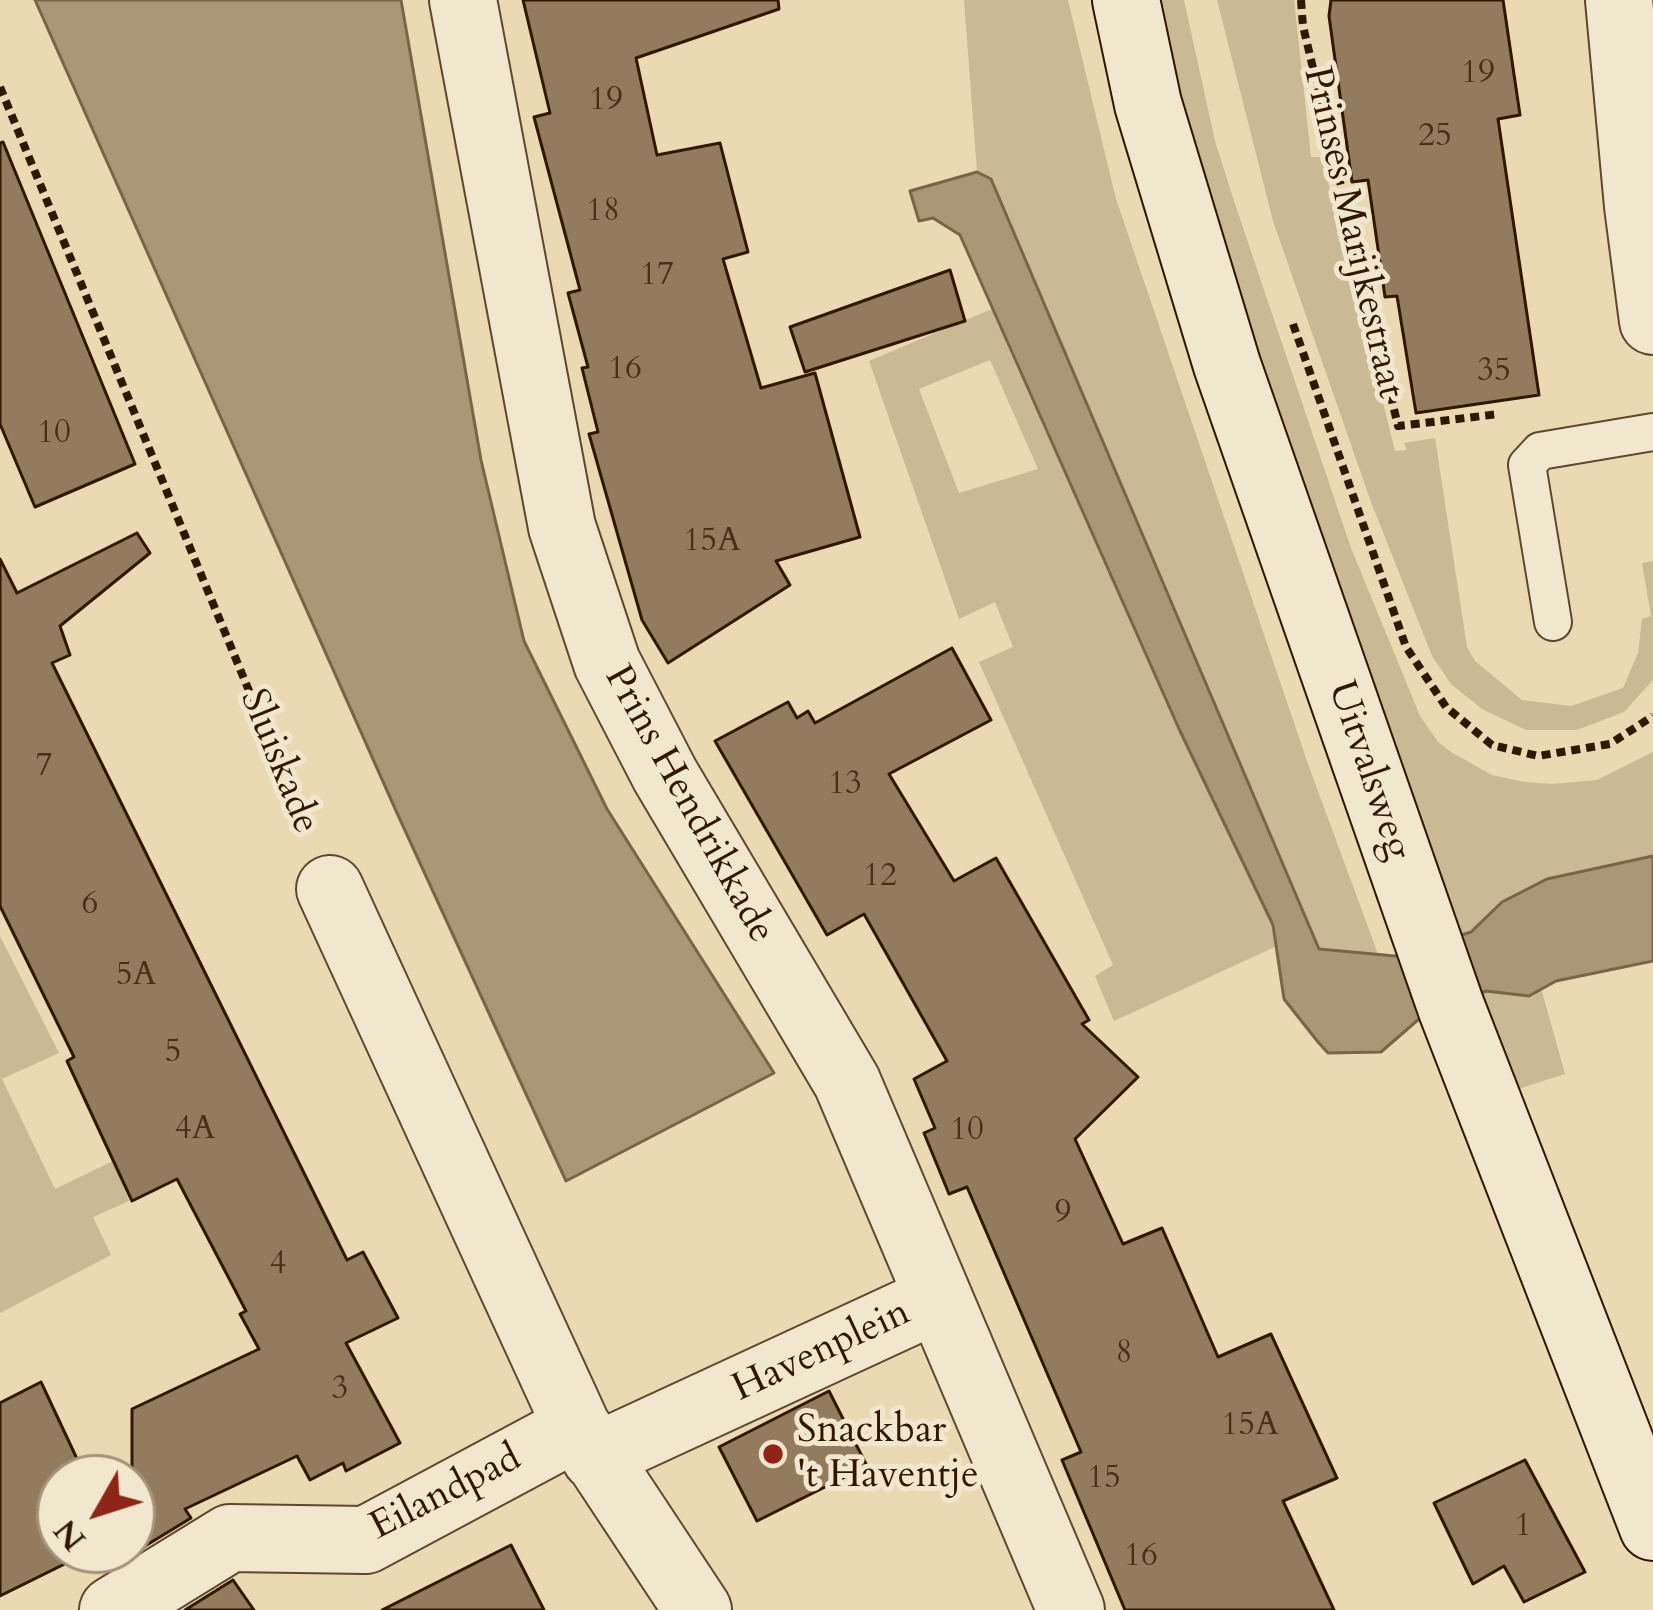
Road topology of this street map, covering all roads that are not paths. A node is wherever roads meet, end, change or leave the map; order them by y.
1 (463, 0) edge
2 (1126, 0) edge
3 (1619, 0) edge
4 (1653, 321) edge
5 (1653, 432) edge
6 (1552, 622) dead end
7 (330, 890) road end
8 (937, 1299) junction
9 (586, 1442) junction
10 (1653, 1527) edge
11 (113, 1610) edge
12 (698, 1610) edge
13 (1071, 1610) edge

1 - 8 street, Prins Hendrikkade
2 - 10 street, Uitvalsweg
3 - 4 street
5 - 6 lane
7 - 9 street
8 - 9 street, Havenplein
8 - 13 street, Havenplein
9 - 11 street, Eilandpad
9 - 12 street

